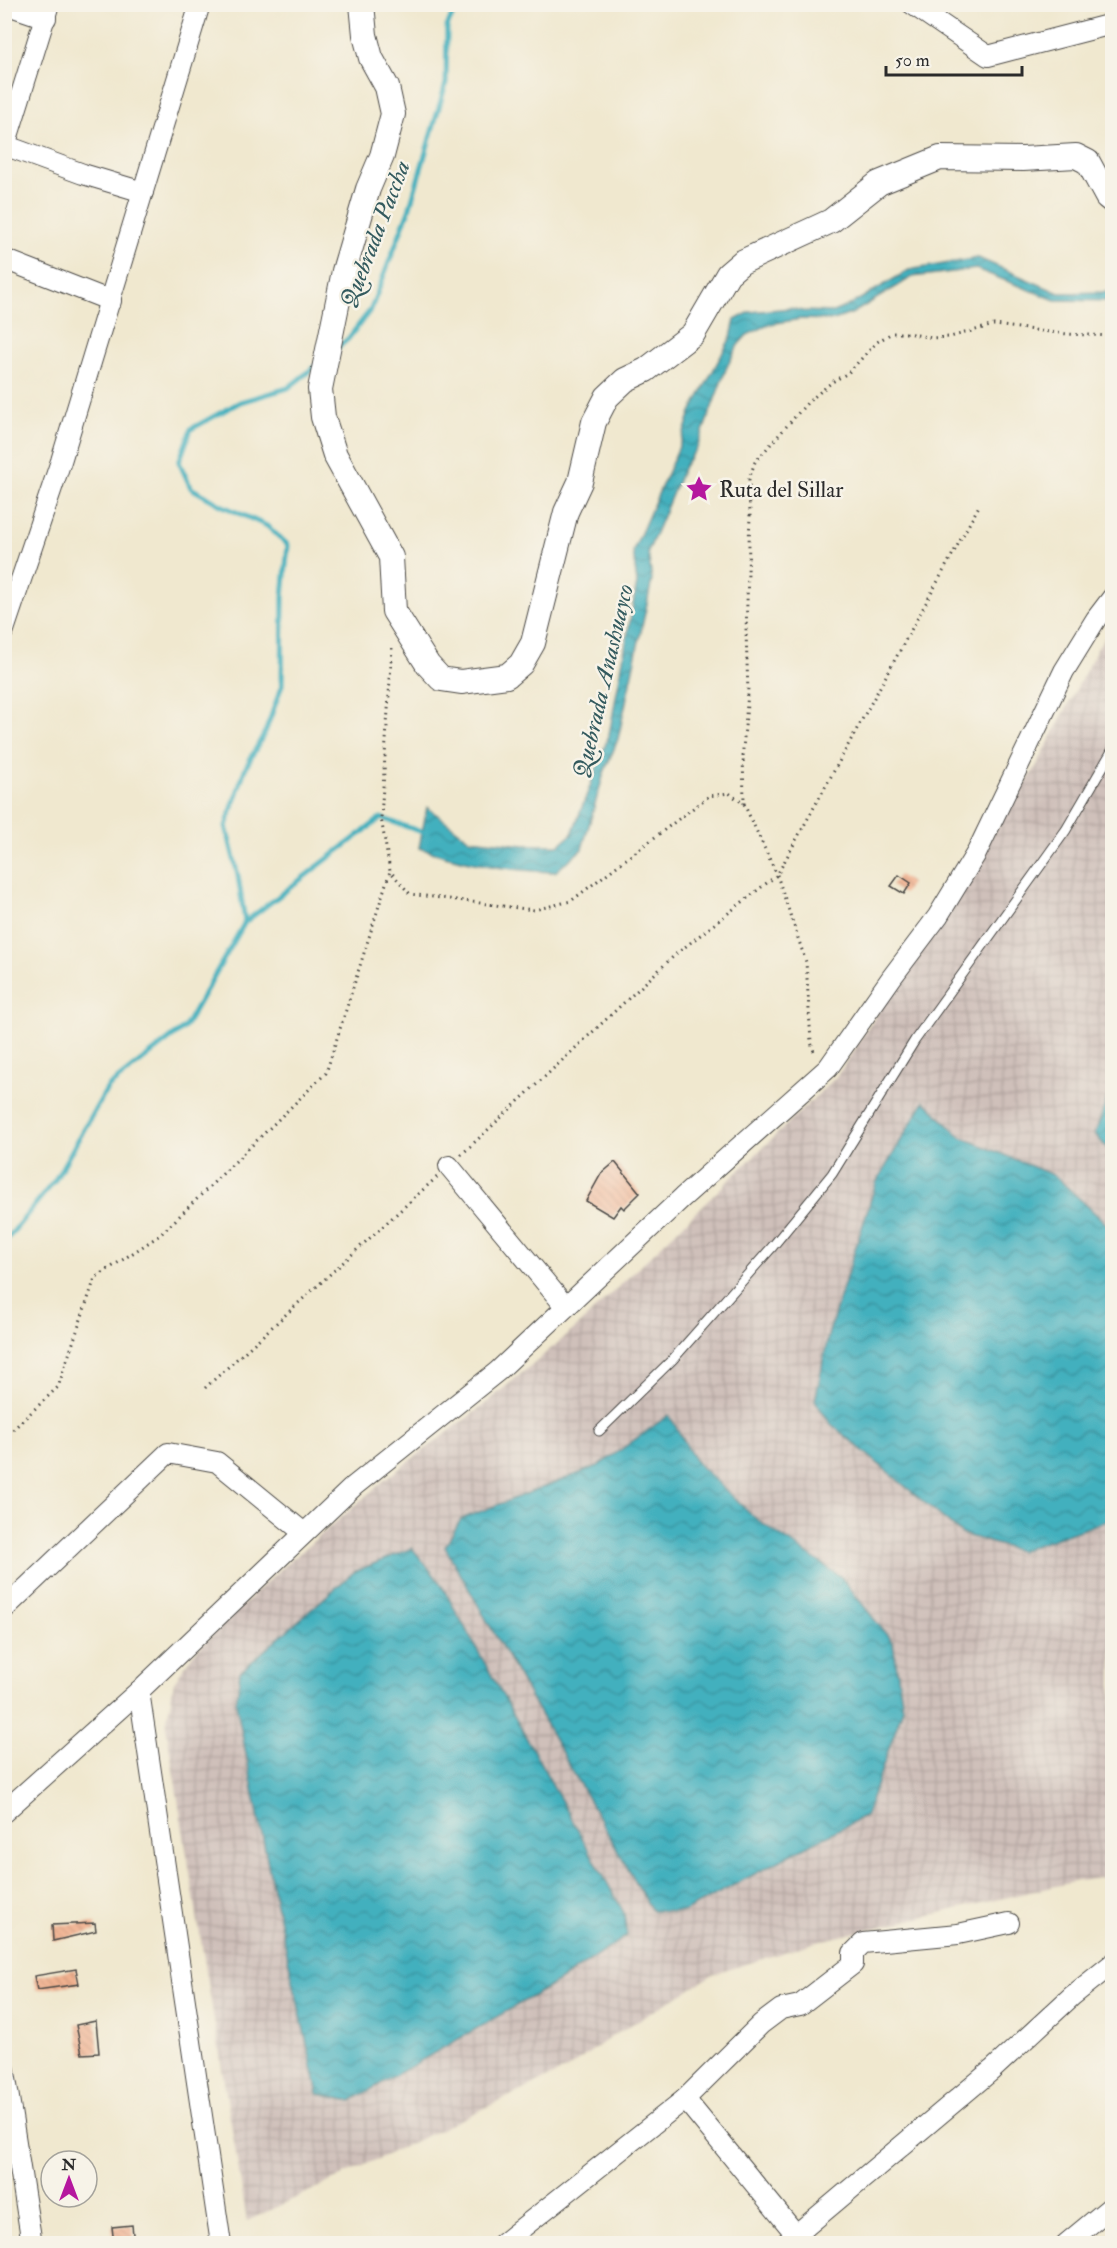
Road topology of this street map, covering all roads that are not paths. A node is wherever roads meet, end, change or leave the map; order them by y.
1 (5, 4) edge
2 (201, 4) edge
3 (362, 4) edge
4 (912, 4) edge
5 (47, 11) edge
6 (1113, 24) edge
7 (5, 147) edge
8 (143, 192) junction
9 (1113, 201) edge
10 (4, 259) edge
11 (111, 301) junction
12 (1113, 598) edge
13 (4, 630) edge
14 (1113, 751) edge
15 (449, 1166) road end
16 (565, 1306) junction
17 (599, 1431) dead end
18 (304, 1533) junction
19 (4, 1609) edge
20 (139, 1691) junction
21 (4, 1812) edge
22 (1009, 1923) dead end
23 (1113, 1964) edge
24 (4, 2066) edge
25 (685, 2099) junction
26 (1113, 2206) edge
27 (795, 2241) edge
28 (32, 2244) edge
29 (221, 2244) edge
30 (502, 2244) edge
31 (1066, 2244) edge

1 - 5 street
2 - 8 street
3 - 9 street
4 - 6 street
5 - 7 street
7 - 8 street
8 - 11 street
10 - 11 street
11 - 13 street
12 - 16 street
14 - 17 lane
15 - 16 street
16 - 18 street
18 - 19 street
18 - 20 street
20 - 21 street
20 - 29 street
22 - 25 street
23 - 27 street
24 - 28 street
25 - 27 street
25 - 30 street
26 - 31 street

